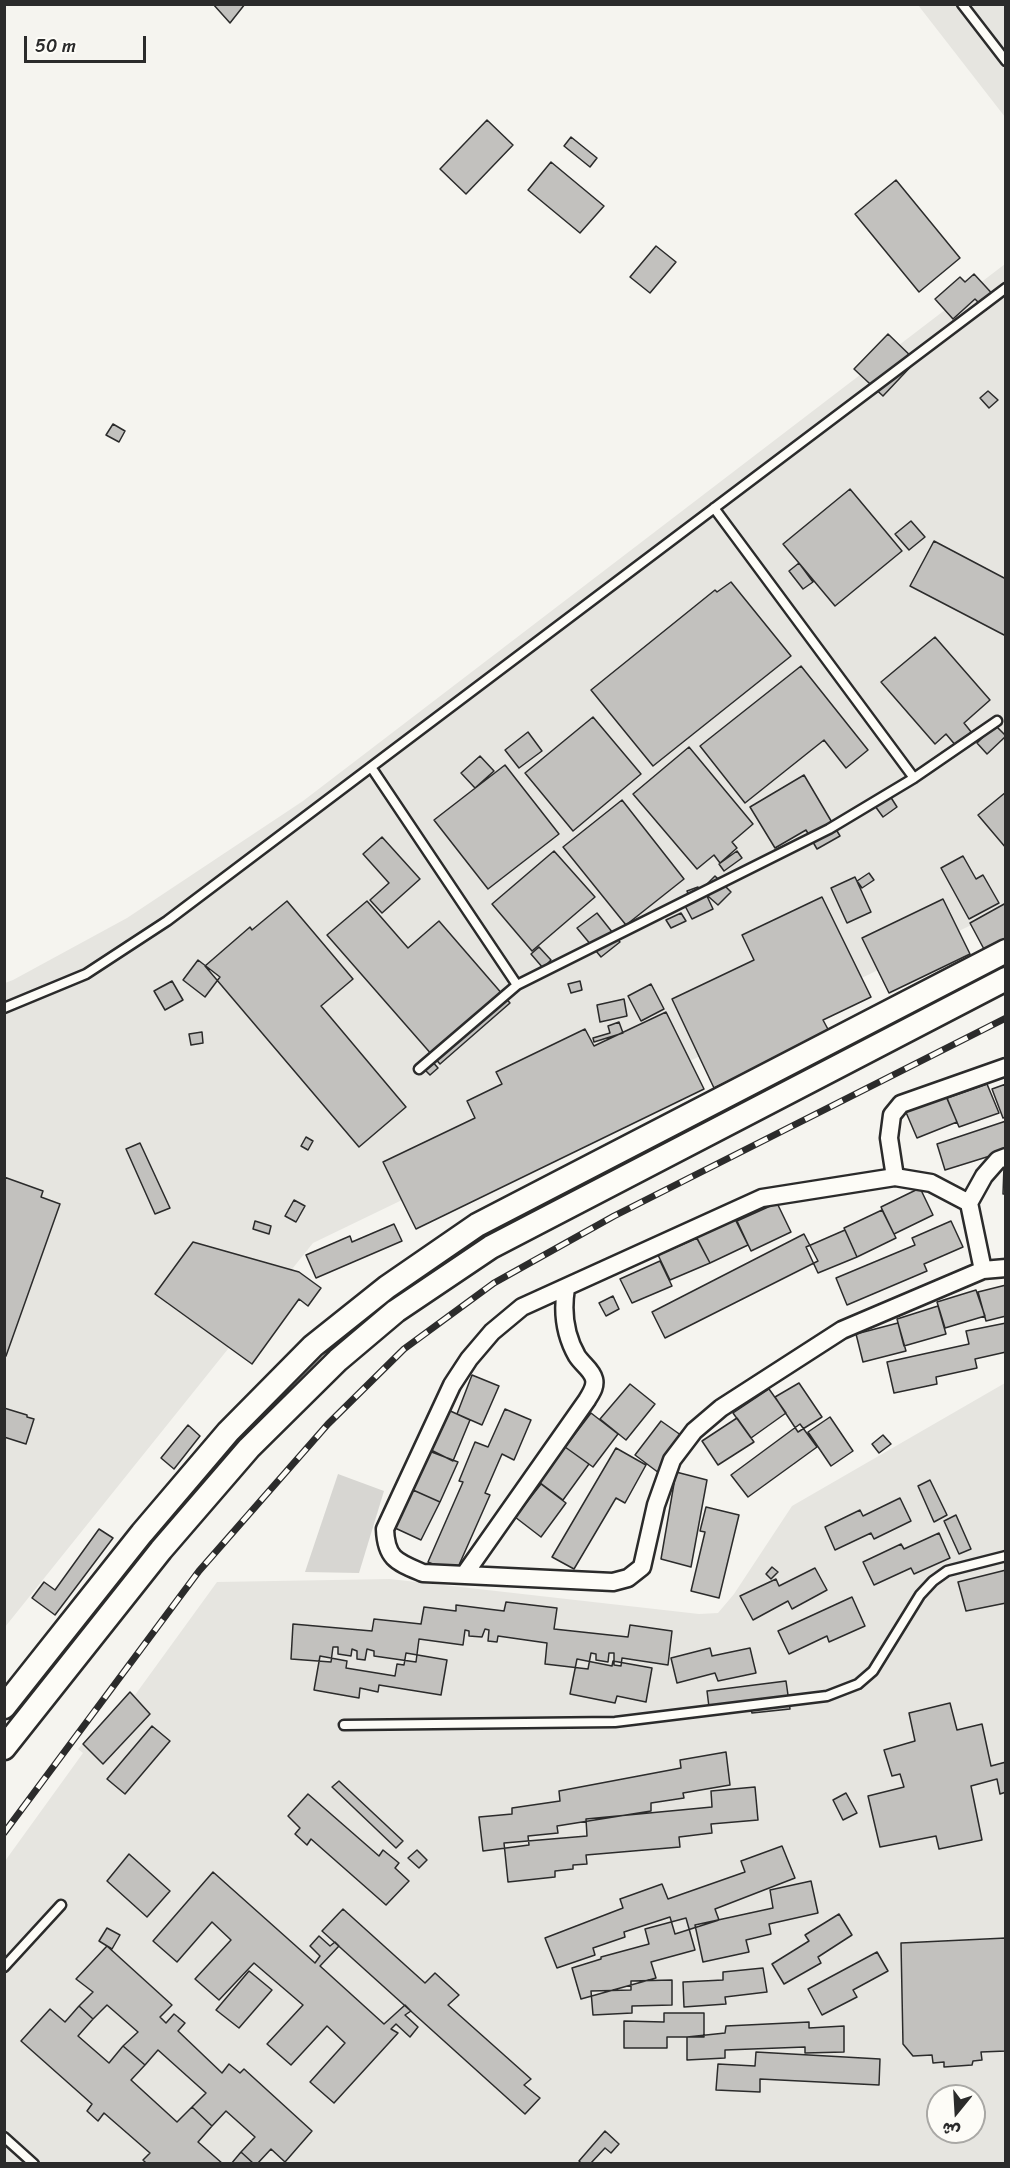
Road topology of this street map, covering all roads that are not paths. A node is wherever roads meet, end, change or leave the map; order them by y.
1 (962, 4) edge
2 (1005, 61) edge
3 (1005, 288) edge
4 (714, 508) junction
5 (997, 721) dead end
6 (371, 767) junction
7 (914, 778) junction
8 (1005, 951) edge
9 (1005, 979) edge
10 (517, 985) junction
11 (4, 1008) edge
12 (1005, 1067) edge
13 (419, 1069) dead end
14 (1005, 1157) edge
15 (895, 1177) junction
16 (969, 1203) junction
17 (1005, 1268) edge
18 (983, 1270) junction
19 (566, 1288) junction
20 (1005, 1556) edge
21 (464, 1575) junction
22 (4, 1707) edge
23 (344, 1725) dead end
24 (4, 1748) edge
25 (61, 1905) dead end
26 (4, 1967) edge
27 (4, 2137) edge
28 (34, 2163) edge

1 - 2 lane
3 - 4 lane
4 - 6 lane
4 - 7 lane
5 - 7 lane
6 - 10 lane
6 - 11 lane
7 - 10 lane
8 - 22 main road
9 - 24 main road
10 - 13 lane
12 - 15 street
14 - 16 street
15 - 16 street
15 - 19 street
16 - 18 street
17 - 18 street
18 - 21 street
19 - 21 street
19 - 21 street
20 - 23 lane
25 - 26 lane
27 - 28 lane

